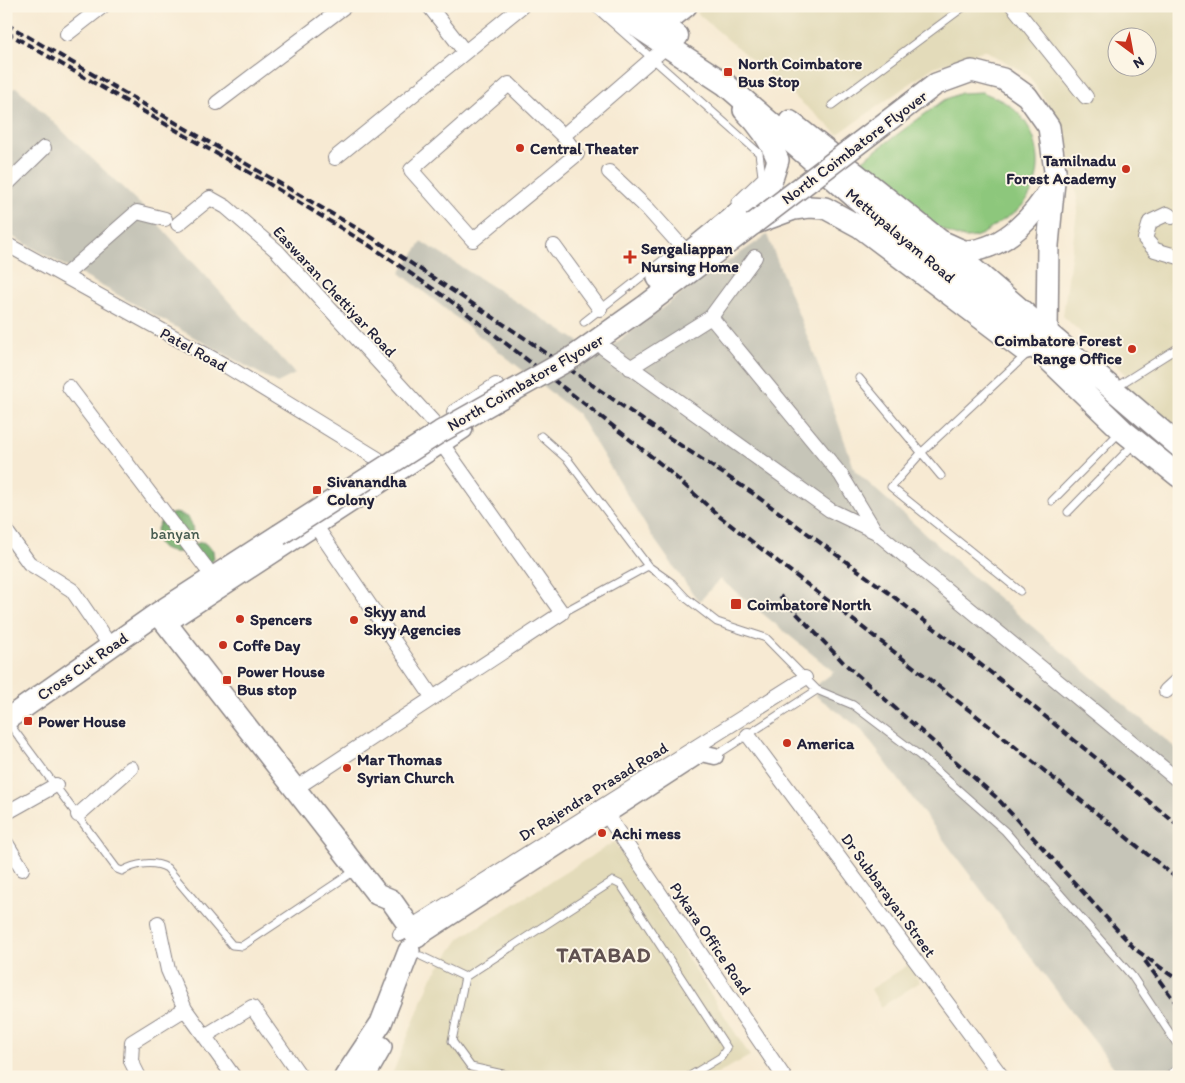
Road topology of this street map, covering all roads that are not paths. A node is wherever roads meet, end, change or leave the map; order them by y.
1 (103, 6) edge
2 (345, 6) edge
3 (429, 6) edge
4 (522, 6) edge
5 (593, 6) edge
6 (613, 6) edge
7 (641, 6) edge
8 (686, 6) edge
9 (965, 6) edge
10 (1013, 6) edge
11 (67, 34) dead end
12 (661, 43) junction
13 (464, 52) junction
14 (725, 84) junction
15 (1086, 97) dead end
16 (217, 103) dead end
17 (832, 105) dead end
18 (563, 136) junction
19 (44, 148) dead end
20 (335, 158) dead end
21 (609, 172) dead end
22 (1054, 177) junction
23 (6, 185) edge
24 (732, 206) dead end
25 (1172, 217) dead end
26 (753, 224) junction
27 (940, 241) junction
28 (684, 243) joint
29 (6, 244) edge
30 (554, 246) dead end
31 (755, 257) dead end
32 (1179, 257) edge
33 (64, 276) junction
34 (600, 309) junction
35 (711, 317) junction
36 (584, 322) dead end
37 (1032, 341) junction
38 (1179, 347) edge
39 (604, 348) dead end
40 (573, 357) junction
41 (630, 368) junction
42 (859, 378) dead end
43 (496, 385) dead end
44 (69, 387) dead end
45 (1111, 390) junction
46 (454, 412) junction
47 (435, 424) junction
48 (541, 436) dead end
49 (1129, 436) junction
50 (442, 444) junction
51 (1179, 446) edge
52 (922, 452) junction
53 (378, 460) junction
54 (941, 476) dead end
55 (1179, 476) edge
56 (1052, 501) dead end
57 (1068, 512) dead end
58 (315, 525) junction
59 (6, 531) edge
60 (876, 532) junction
61 (648, 566) junction
62 (207, 569) junction
63 (1020, 590) dead end
64 (562, 613) junction
65 (162, 619) junction
66 (111, 647) junction
67 (805, 678) junction
68 (1179, 679) edge
69 (817, 690) junction
70 (1166, 692) dead end
71 (433, 698) junction
72 (6, 719) edge
73 (748, 734) junction
74 (715, 756) joint
75 (131, 768) dead end
76 (1179, 781) edge
77 (56, 785) junction
78 (296, 788) junction
79 (6, 813) edge
80 (78, 815) junction
81 (608, 817) junction
82 (6, 843) edge
83 (358, 868) junction
84 (22, 869) dead end
85 (158, 924) dead end
86 (414, 942) junction
87 (465, 977) junction
88 (185, 1010) junction
89 (205, 1036) junction
90 (1179, 1047) edge
91 (1179, 1067) edge
92 (139, 1077) edge
93 (234, 1077) edge
94 (300, 1077) edge
95 (346, 1077) edge
96 (364, 1077) edge
97 (517, 1077) edge
98 (688, 1077) edge
99 (784, 1077) edge
100 (1002, 1077) edge
101 (1167, 1077) edge

1 - 11 street
2 - 16 street
3 - 13 street
4 - 13 street
5 - 12 lane
6 - 12 highway, Mettupalayam Road
7 - 12 highway, Mettupalayam Road
8 - 12 main road
9 - 17 lane
10 - 15 street
12 - 14 highway, Mettupalayam Road
12 - 18 street
12 - 24 lane
12 - 27 highway, Mettupalayam Road
13 - 20 street
14 - 37 highway, Mettupalayam Road
14 - 40 main road
18 - 18 street
19 - 23 street
21 - 28 street
22 - 26 main road, North Coimbatore Flyover, bridge
22 - 27 main road
22 - 37 main road, North Coimbatore Flyover
25 - 32 street
26 - 37 main road, bridge
26 - 40 main road, North Coimbatore Flyover
27 - 37 highway, Mettupalayam Road
28 - 34 lane
29 - 33 street, Patel Road
30 - 34 street
31 - 35 street
33 - 47 street, Easwaran Chettiyar Road
33 - 53 street, Patel Road
34 - 36 lane
35 - 41 street
35 - 60 street
37 - 45 highway, Mettupalayam Road
37 - 49 highway, Mettupalayam Road
37 - 52 lane
38 - 45 lane
39 - 41 street
40 - 65 main road, North Coimbatore Flyover, bridge
41 - 60 street
42 - 52 lane
43 - 46 street
44 - 62 street
45 - 51 highway, Mettupalayam Road
46 - 47 street
46 - 50 street
47 - 53 street
48 - 61 lane
49 - 55 highway, Mettupalayam Road
49 - 56 lane
49 - 57 lane
50 - 58 street
50 - 64 street
52 - 54 lane
52 - 63 lane
53 - 62 street
58 - 65 street
58 - 71 street
59 - 66 street
60 - 76 street
61 - 64 lane
61 - 67 lane
62 - 65 street
64 - 71 street
65 - 66 main road, Cross Cut Road
65 - 78 main road
66 - 72 main road, Cross Cut Road
67 - 69 lane
67 - 86 street, Dr Rajendra Prasad Road
68 - 70 street
69 - 73 lane
69 - 90 lane
71 - 78 street
72 - 77 lane
73 - 74 lane
73 - 100 street, Dr Subbarayan Street
74 - 81 street
75 - 80 street
77 - 79 street
77 - 80 lane
78 - 83 main road
80 - 83 lane
81 - 86 street
81 - 99 street, Pykara Office Road
82 - 84 street
83 - 86 main road
85 - 88 street
86 - 87 lane
86 - 95 main road
86 - 96 main road
87 - 97 lane
87 - 98 lane
88 - 89 street
88 - 92 street
89 - 93 street
89 - 94 street
91 - 101 lane

